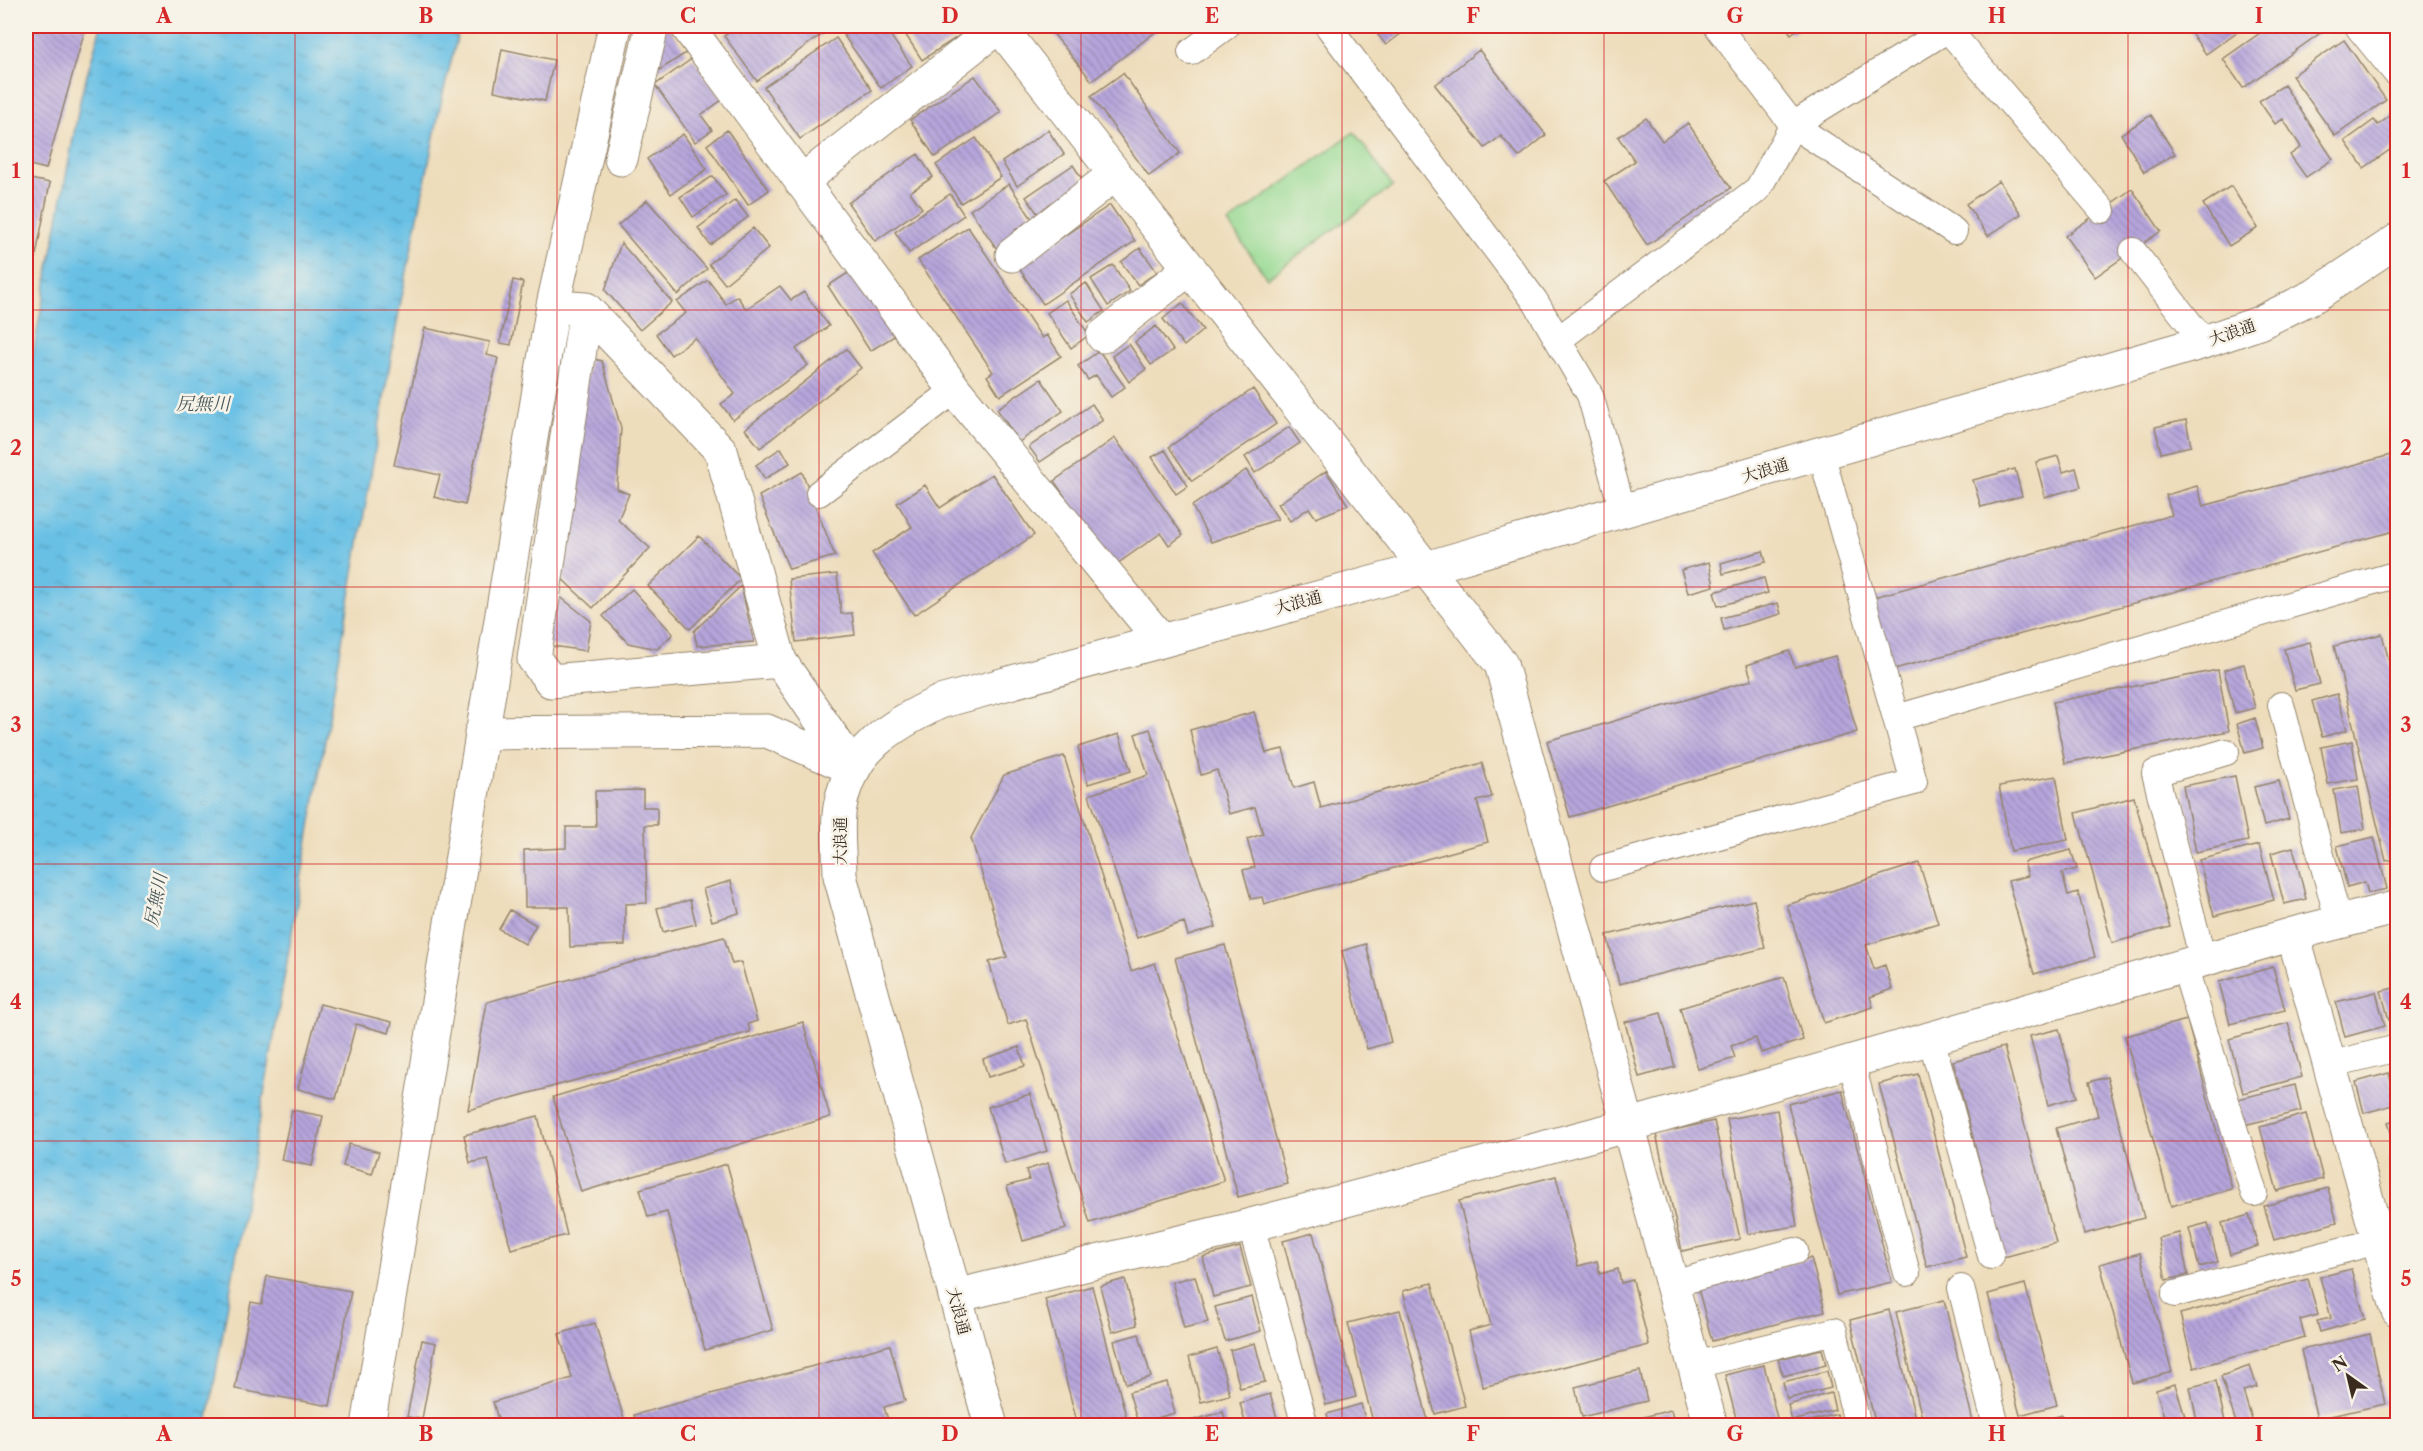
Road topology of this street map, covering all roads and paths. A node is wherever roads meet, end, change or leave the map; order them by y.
1 (615, 26) edge
2 (652, 26) edge
3 (687, 26) edge
4 (999, 26) edge
5 (1226, 26) edge
6 (1328, 26) edge
7 (1717, 26) edge
8 (2362, 26) edge
9 (1949, 27) edge
10 (1191, 52) dead end
11 (2397, 70) edge
12 (1794, 125) junction
13 (621, 159) dead end
14 (1115, 174) junction
15 (801, 182) junction
16 (2102, 210) dead end
17 (1954, 231) dead end
18 (2397, 240) edge
19 (2133, 251) dead end
20 (1012, 255) dead end
21 (1190, 268) junction
22 (553, 305) junction
23 (586, 309) junction
24 (1103, 336) dead end
25 (1558, 340) junction
26 (2204, 342) junction
27 (955, 390) junction
28 (1821, 453) junction
29 (819, 493) dead end
30 (1623, 511) junction
31 (1426, 568) junction
32 (2397, 574) edge
33 (1161, 640) junction
34 (780, 661) junction
35 (2280, 705) dead end
36 (1896, 718) junction
37 (481, 733) junction
38 (2226, 752) dead end
39 (854, 769) junction
40 (1604, 868) dead end
41 (2397, 907) edge
42 (2338, 924) junction
43 (2293, 934) junction
44 (2194, 963) junction
45 (1931, 1038) junction
46 (2397, 1048) edge
47 (1851, 1061) junction
48 (2328, 1065) junction
49 (1630, 1125) junction
50 (2254, 1192) dead end
51 (1251, 1225) junction
52 (2378, 1241) junction
53 (1796, 1251) dead end
54 (1991, 1256) dead end
55 (1907, 1273) dead end
56 (1672, 1284) junction
57 (1961, 1288) dead end
58 (2175, 1294) dead end
59 (955, 1296) junction
60 (2397, 1311) edge
61 (1695, 1365) junction
62 (368, 1425) edge
63 (991, 1425) edge
64 (1305, 1425) edge
65 (1711, 1425) edge
66 (1858, 1425) edge
67 (1996, 1425) edge

1 - 22 street
2 - 13 street
3 - 15 street
4 - 14 street
4 - 15 street
5 - 10 lane
6 - 25 lane
7 - 12 lane
8 - 11 street
9 - 12 lane
9 - 16 lane
12 - 17 lane
12 - 25 lane
14 - 20 street
14 - 21 street
15 - 27 street
18 - 26 street, 大浪通
19 - 26 lane
21 - 24 street
21 - 31 street
22 - 23 street
22 - 37 street
23 - 34 street
23 - 34 street
25 - 30 lane
26 - 28 street, 大浪通
27 - 29 lane
27 - 33 street
28 - 30 street, 大浪通
28 - 36 lane
30 - 31 street, 大浪通
31 - 33 street, 大浪通
31 - 49 street
32 - 36 lane
33 - 39 street, 大浪通
34 - 39 street
35 - 42 lane
36 - 40 lane
37 - 39 street
37 - 62 street
38 - 44 lane
39 - 59 street, 大浪通
41 - 42 street
42 - 43 street
43 - 44 street
43 - 48 street
44 - 45 street
44 - 50 lane
45 - 47 street
45 - 54 lane
46 - 48 lane
47 - 49 street
47 - 55 lane
48 - 52 street
49 - 51 street
49 - 56 street
51 - 59 street
51 - 64 lane
52 - 58 lane
52 - 60 street
53 - 56 lane
56 - 61 street
57 - 67 lane
59 - 63 street, 大浪通
61 - 65 street
61 - 66 lane

